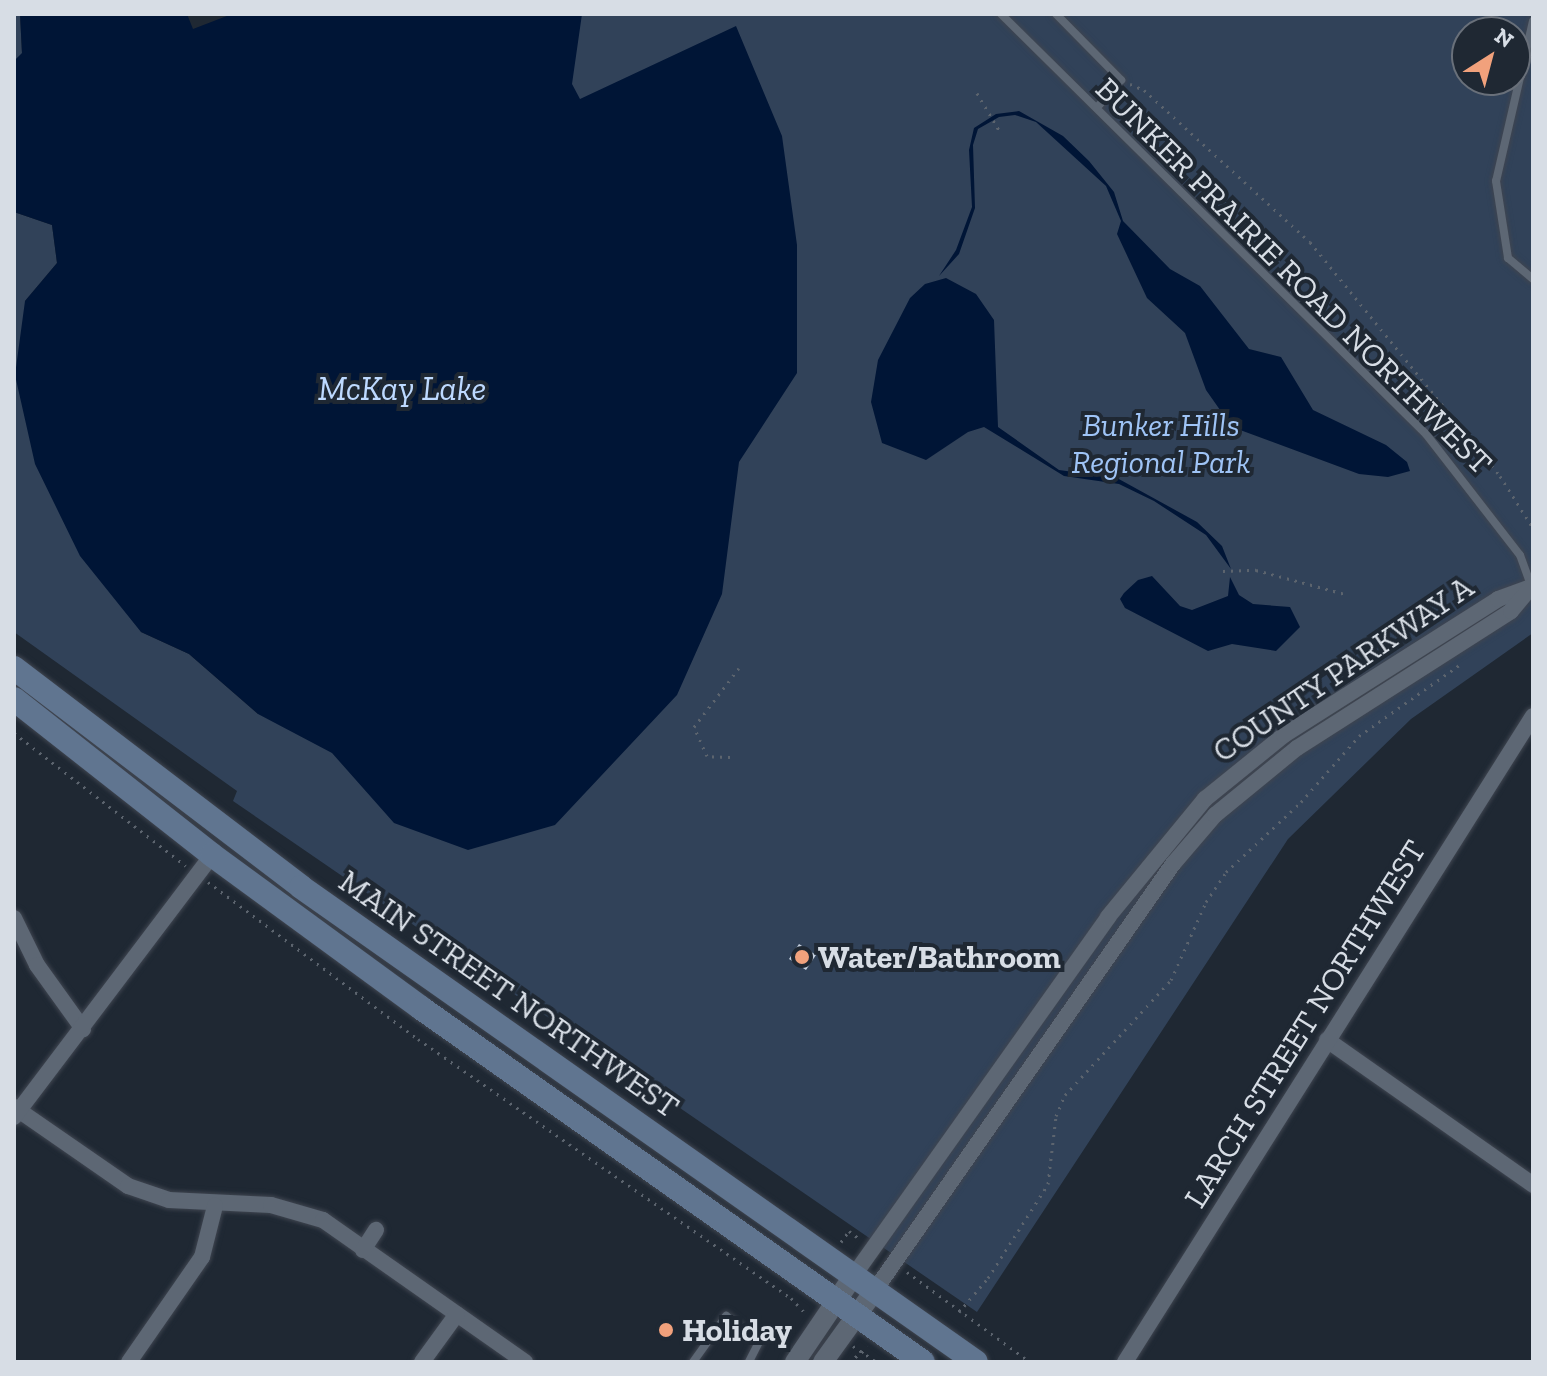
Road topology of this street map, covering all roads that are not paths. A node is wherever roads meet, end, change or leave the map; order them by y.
1 (1001, 14) edge
2 (1056, 14) edge
3 (1533, 21) edge
4 (1097, 108) junction
5 (1533, 279) edge
6 (1532, 587) edge
7 (14, 668) edge
8 (14, 699) edge
9 (1533, 716) edge
10 (212, 855) junction
11 (14, 918) edge
12 (83, 1029) junction
13 (1327, 1040) junction
14 (16, 1112) edge
15 (1533, 1185) edge
16 (215, 1206) junction
17 (376, 1230) dead end
18 (363, 1250) junction
19 (854, 1275) junction
20 (875, 1290) junction
21 (835, 1299) junction
22 (457, 1314) junction
23 (857, 1314) junction
24 (129, 1362) edge
25 (422, 1362) edge
26 (525, 1362) edge
27 (693, 1362) edge
28 (749, 1362) edge
29 (795, 1362) edge
30 (823, 1362) edge
31 (923, 1362) edge
32 (976, 1362) edge
33 (1125, 1362) edge

1 - 4 lane, BUNKER PRAIRIE ROAD NORTHWEST
2 - 4 lane
3 - 5 lane
4 - 6 lane, BUNKER PRAIRIE ROAD NORTHWEST
6 - 19 street, COUNTY PARKWAY A
6 - 20 street, COUNTY PARKWAY A
7 - 19 main road, MAIN STREET NORTHWEST
8 - 10 main road, MAIN STREET NORTHWEST
9 - 13 street, LARCH STREET NORTHWEST
10 - 12 street
10 - 21 main road, MAIN STREET NORTHWEST
11 - 12 street
12 - 14 street
13 - 15 street
13 - 33 street, LARCH STREET NORTHWEST
14 - 16 street
16 - 18 street
16 - 24 street
17 - 18 street
18 - 22 street
19 - 20 main road, MAIN STREET NORTHWEST
19 - 21 street
20 - 23 street
20 - 32 main road, MAIN STREET NORTHWEST
21 - 23 main road, MAIN STREET NORTHWEST
21 - 29 street
22 - 25 street
22 - 26 street
23 - 30 street
23 - 31 main road, MAIN STREET NORTHWEST
27 - 28 lane

